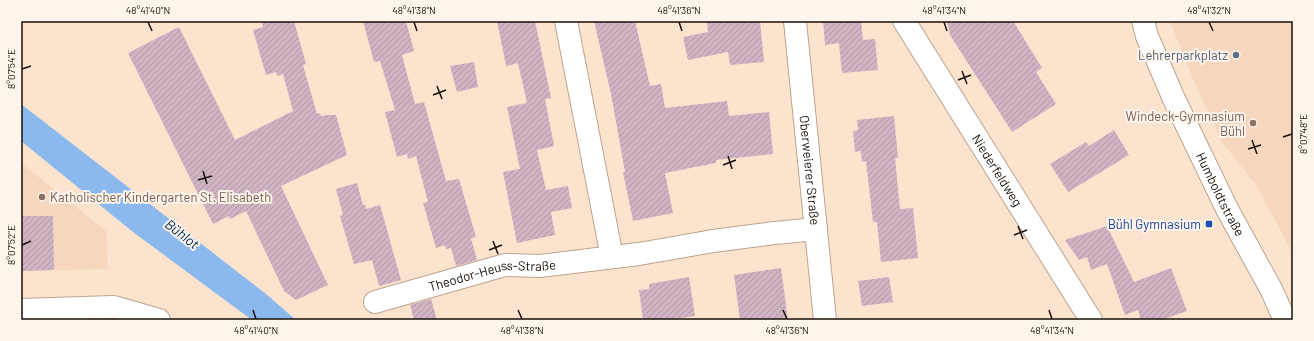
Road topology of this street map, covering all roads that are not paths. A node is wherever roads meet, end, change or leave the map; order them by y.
1 (566, 21) edge
2 (795, 21) edge
3 (904, 21) edge
4 (1143, 21) edge
5 (816, 229) junction
6 (612, 257) junction
7 (375, 302) dead end
8 (21, 310) edge
9 (1279, 318) edge
10 (159, 320) edge
11 (825, 320) edge
12 (1091, 320) edge

1 - 6 street
2 - 5 street, Oberweierer Straße
3 - 12 street, Niederfeldweg
4 - 9 street, Humboldtstraße
5 - 6 street, Theodor-Heuss-Straße
5 - 11 street, Oberweierer Straße
6 - 7 street, Theodor-Heuss-Straße
8 - 10 street

